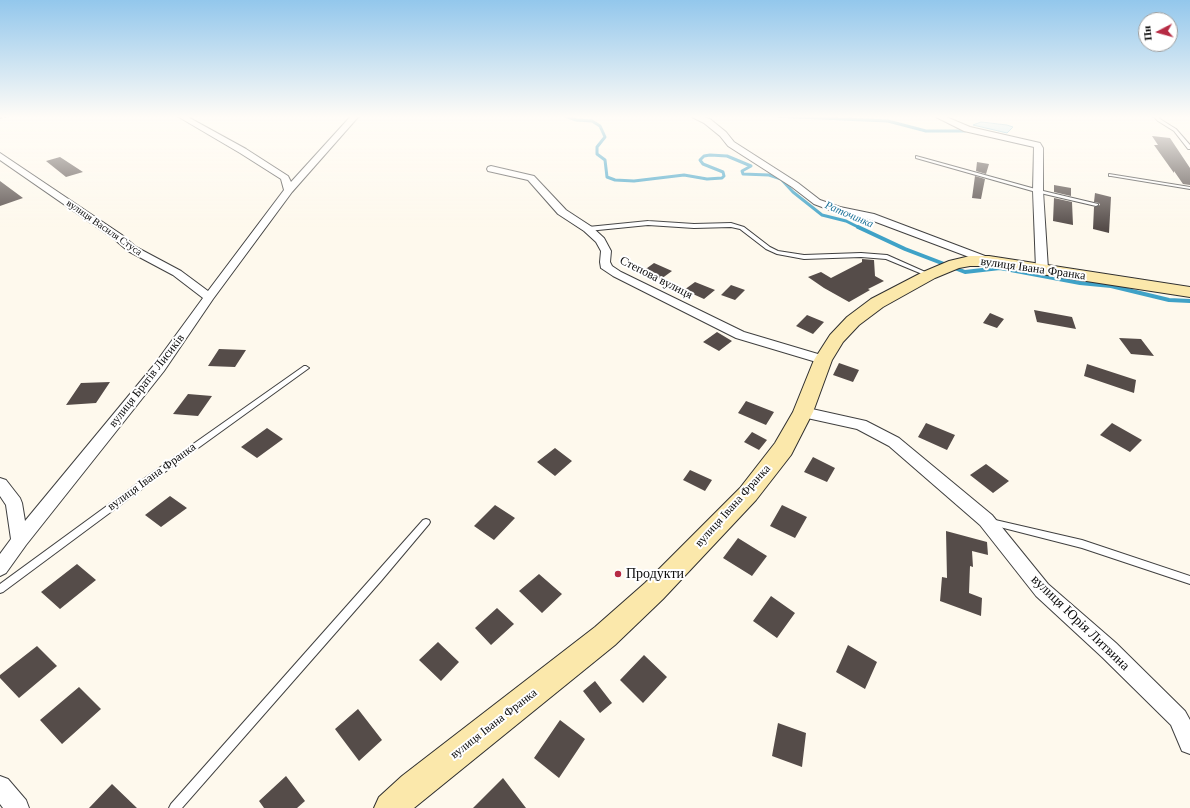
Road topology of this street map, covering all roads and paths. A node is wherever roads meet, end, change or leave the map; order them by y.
1 (247, 154) edge
2 (321, 154) edge
3 (746, 154) edge
4 (1039, 154) edge
5 (0, 156) edge
6 (918, 157) dead end
7 (491, 169) dead end
8 (1111, 175) dead end
9 (1190, 188) edge
10 (289, 190) junction
11 (1038, 191) junction
12 (1096, 204) dead end
13 (588, 229) junction
14 (989, 261) junction
15 (1042, 269) junction
16 (941, 270) junction
17 (1190, 292) edge
18 (209, 297) junction
19 (823, 360) junction
20 (306, 368) dead end
21 (803, 412) junction
22 (0, 484) edge
23 (986, 520) junction
24 (426, 522) dead end
25 (20, 540) junction
26 (0, 568) edge
27 (1190, 580) edge
28 (0, 589) edge
29 (1190, 743) edge
30 (0, 787) edge
31 (18, 808) edge
32 (175, 808) edge
33 (390, 808) edge

1 - 10 street
2 - 10 street, вулиця Братів Лисиків
3 - 14 street
4 - 11 street
5 - 18 street, вулиця Василя Стуса
6 - 11 lane
7 - 13 street, Степова вулиця
8 - 9 lane
10 - 18 street, вулиця Братів Лисиків
11 - 12 lane
11 - 15 street
13 - 16 lane
13 - 19 street, Степова вулиця
14 - 15 main road, вулиця Івана Франка
14 - 16 main road, вулиця Івана Франка
15 - 17 main road, вулиця Івана Франка
16 - 19 main road, вулиця Івана Франка
18 - 25 street, вулиця Братів Лисиків
19 - 21 main road, вулиця Івана Франка
20 - 28 lane, вулиця Івана Франка
21 - 23 street, вулиця Юрія Литвина
21 - 33 main road, вулиця Івана Франка
22 - 25 street
23 - 27 lane
23 - 29 street, вулиця Юрія Литвина
24 - 32 lane
25 - 26 street, вулиця Братів Лисиків
30 - 31 street

